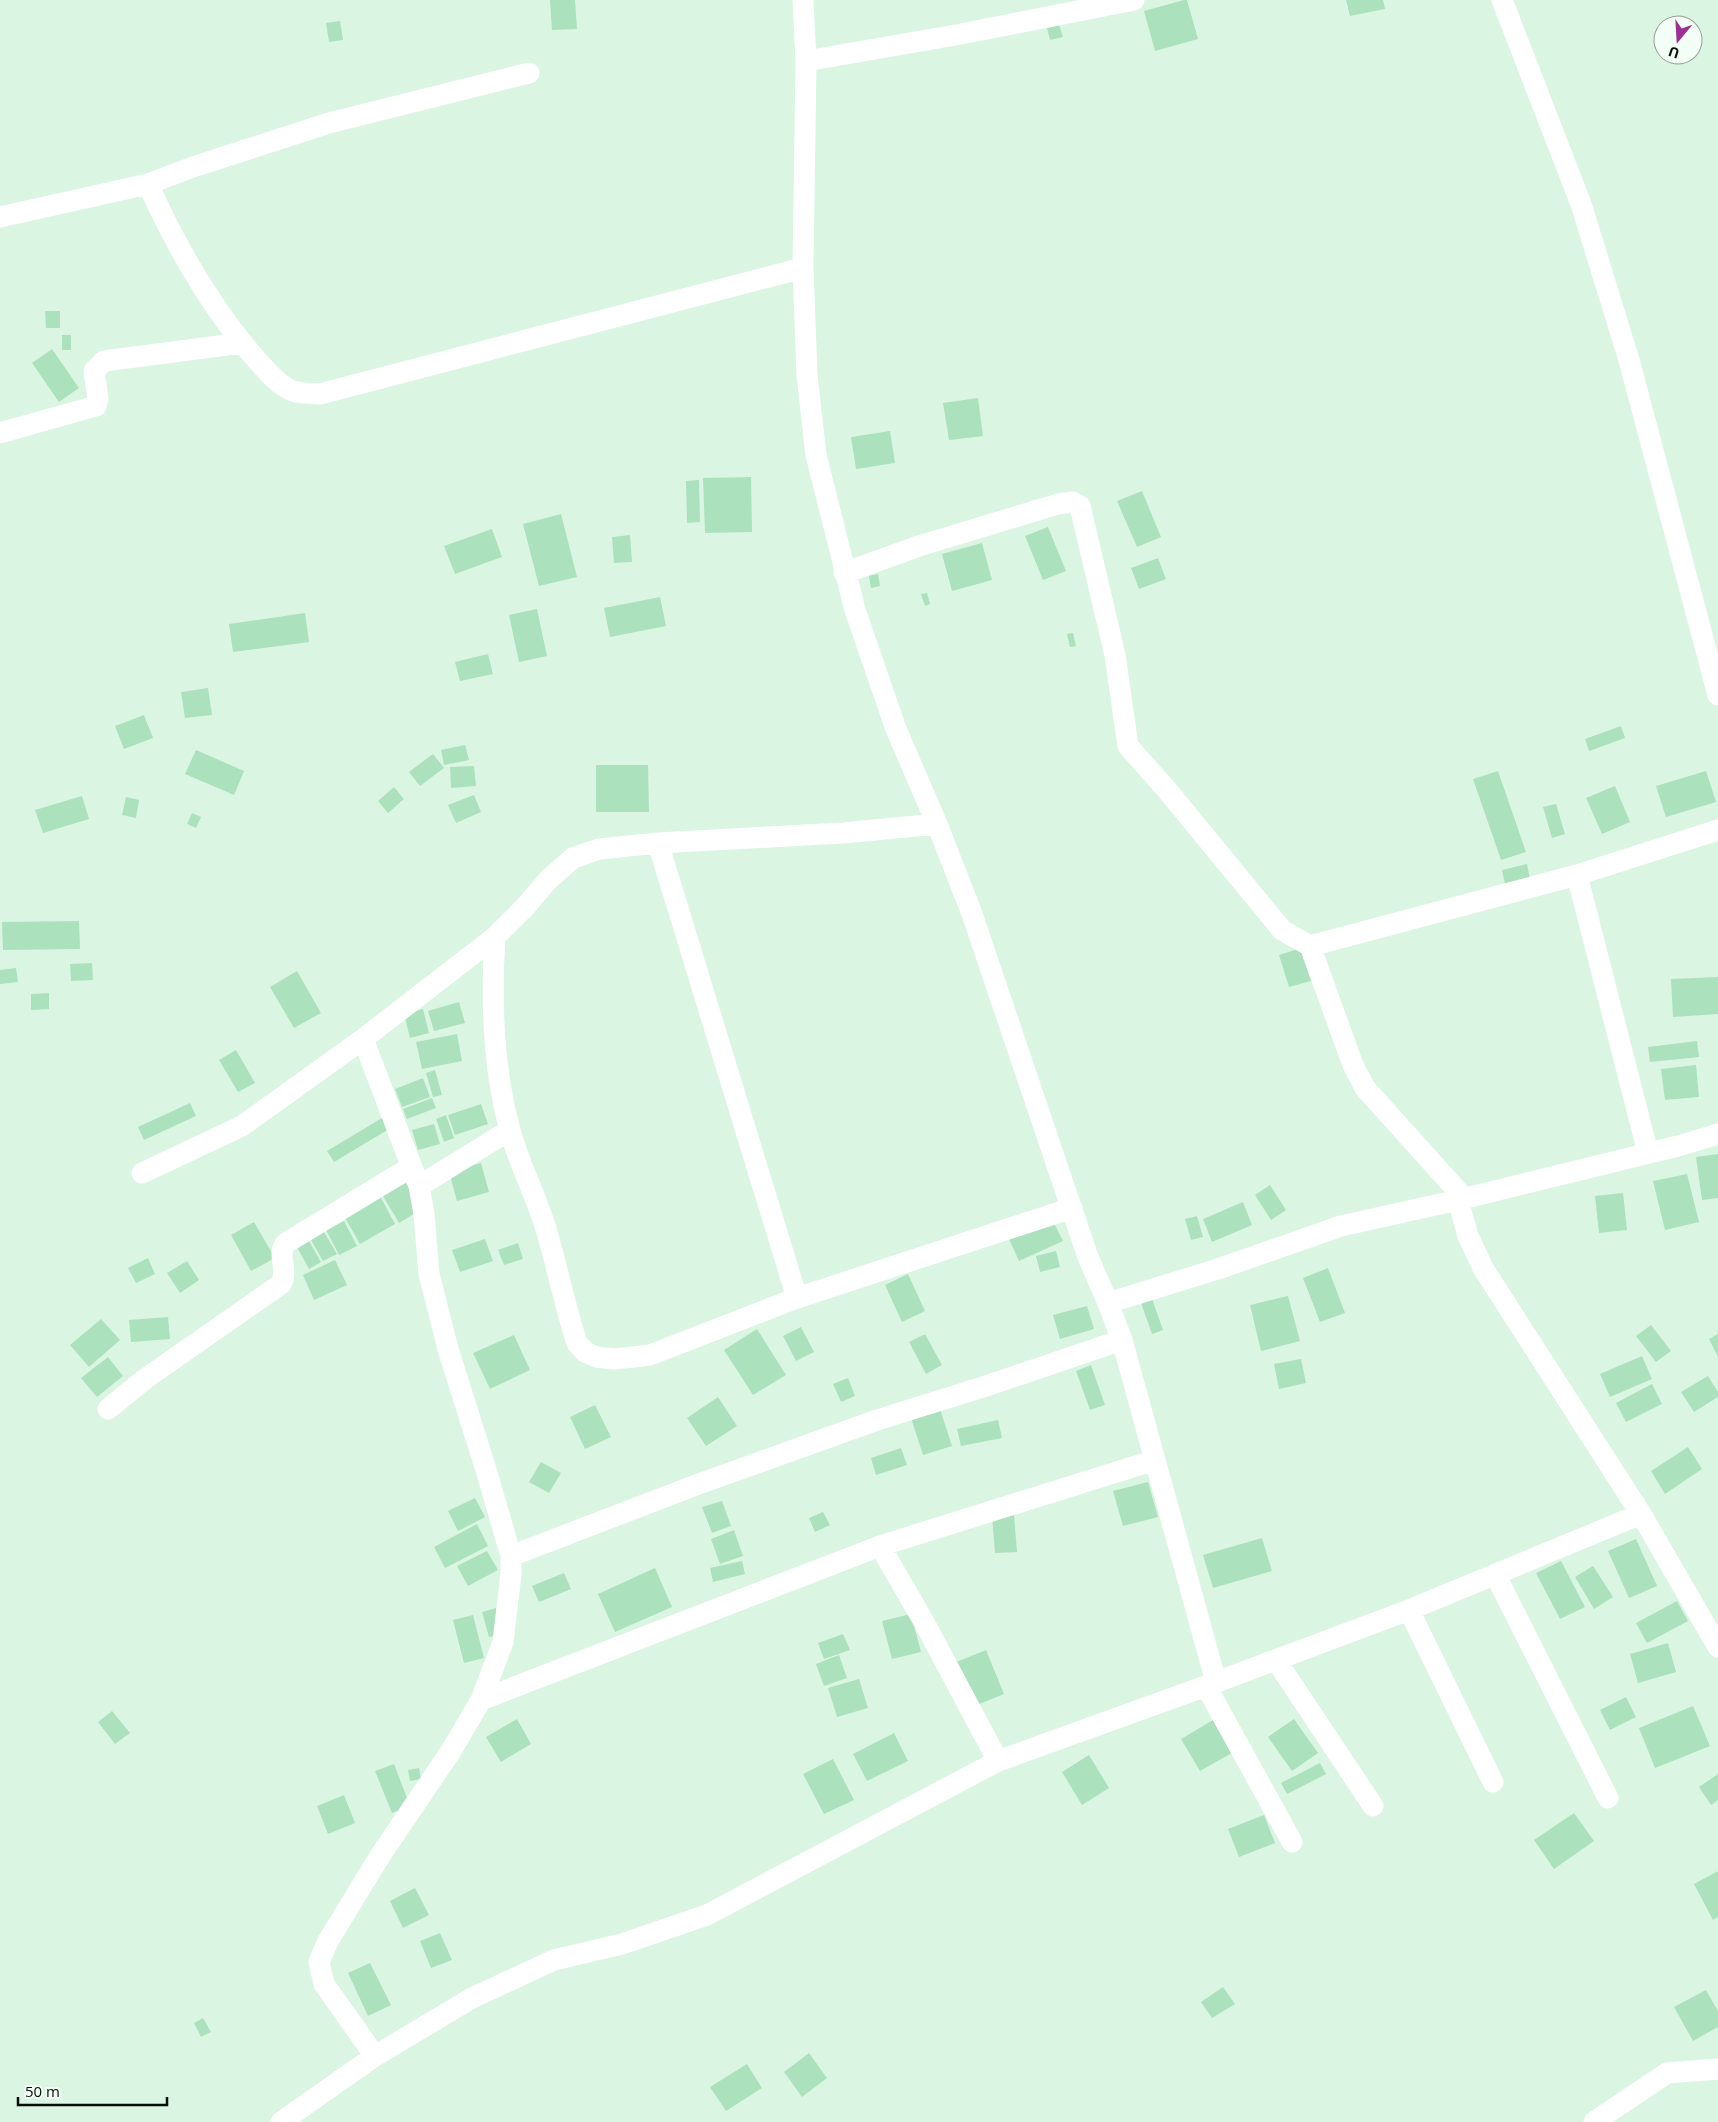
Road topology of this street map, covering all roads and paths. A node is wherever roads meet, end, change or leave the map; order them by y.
1 (803, 0) edge
2 (1134, 0) edge
3 (1502, 0) edge
4 (806, 61) junction
5 (529, 73) dead end
6 (148, 184) junction
7 (0, 217) edge
8 (803, 268) junction
9 (242, 343) junction
10 (0, 433) edge
11 (844, 573) junction
12 (1718, 695) edge
13 (937, 824) junction
14 (1718, 830) edge
15 (658, 843) junction
16 (1577, 875) junction
17 (495, 937) junction
18 (1310, 946) junction
19 (363, 1040) junction
20 (510, 1130) junction
21 (1718, 1134) edge
22 (1648, 1153) junction
23 (142, 1173) dead end
24 (415, 1177) junction
25 (1461, 1199) junction
26 (1072, 1208) junction
27 (797, 1298) junction
28 (1108, 1303) junction
29 (1122, 1340) junction
30 (108, 1409) dead end
31 (1155, 1460) junction
32 (1641, 1514) junction
33 (880, 1546) junction
34 (511, 1556) junction
35 (1496, 1574) junction
36 (1409, 1610) junction
37 (1718, 1647) edge
38 (1276, 1660) junction
39 (1211, 1684) junction
40 (481, 1700) junction
41 (998, 1761) junction
42 (1494, 1782) dead end
43 (1608, 1798) dead end
44 (1373, 1806) dead end
45 (1292, 1842) dead end
46 (376, 2056) junction
47 (1718, 2069) edge
48 (281, 2122) edge
49 (1594, 2122) edge

1 - 4 street
2 - 4 street
3 - 12 street
4 - 8 street
5 - 6 street
6 - 7 street
6 - 9 street
8 - 9 street
8 - 11 street
9 - 10 street
11 - 13 street
11 - 18 street
13 - 15 street
13 - 26 street
14 - 16 street
15 - 17 street
15 - 27 street
16 - 18 street
16 - 22 street
17 - 19 street
17 - 20 street
18 - 25 street
19 - 23 street
19 - 24 street
20 - 24 street
20 - 27 street
21 - 22 street
22 - 25 street
24 - 30 street
24 - 34 street
25 - 28 street
25 - 32 street
26 - 27 street
26 - 28 street
28 - 29 street
29 - 31 street
29 - 34 street
31 - 33 street
31 - 39 street
32 - 35 street
32 - 37 street
33 - 40 street
33 - 41 street
34 - 40 street
35 - 36 street
35 - 43 street
36 - 38 street
36 - 42 street
38 - 39 street
38 - 44 street
39 - 41 street
39 - 45 street
40 - 46 street
41 - 46 street
46 - 48 street
47 - 49 street

